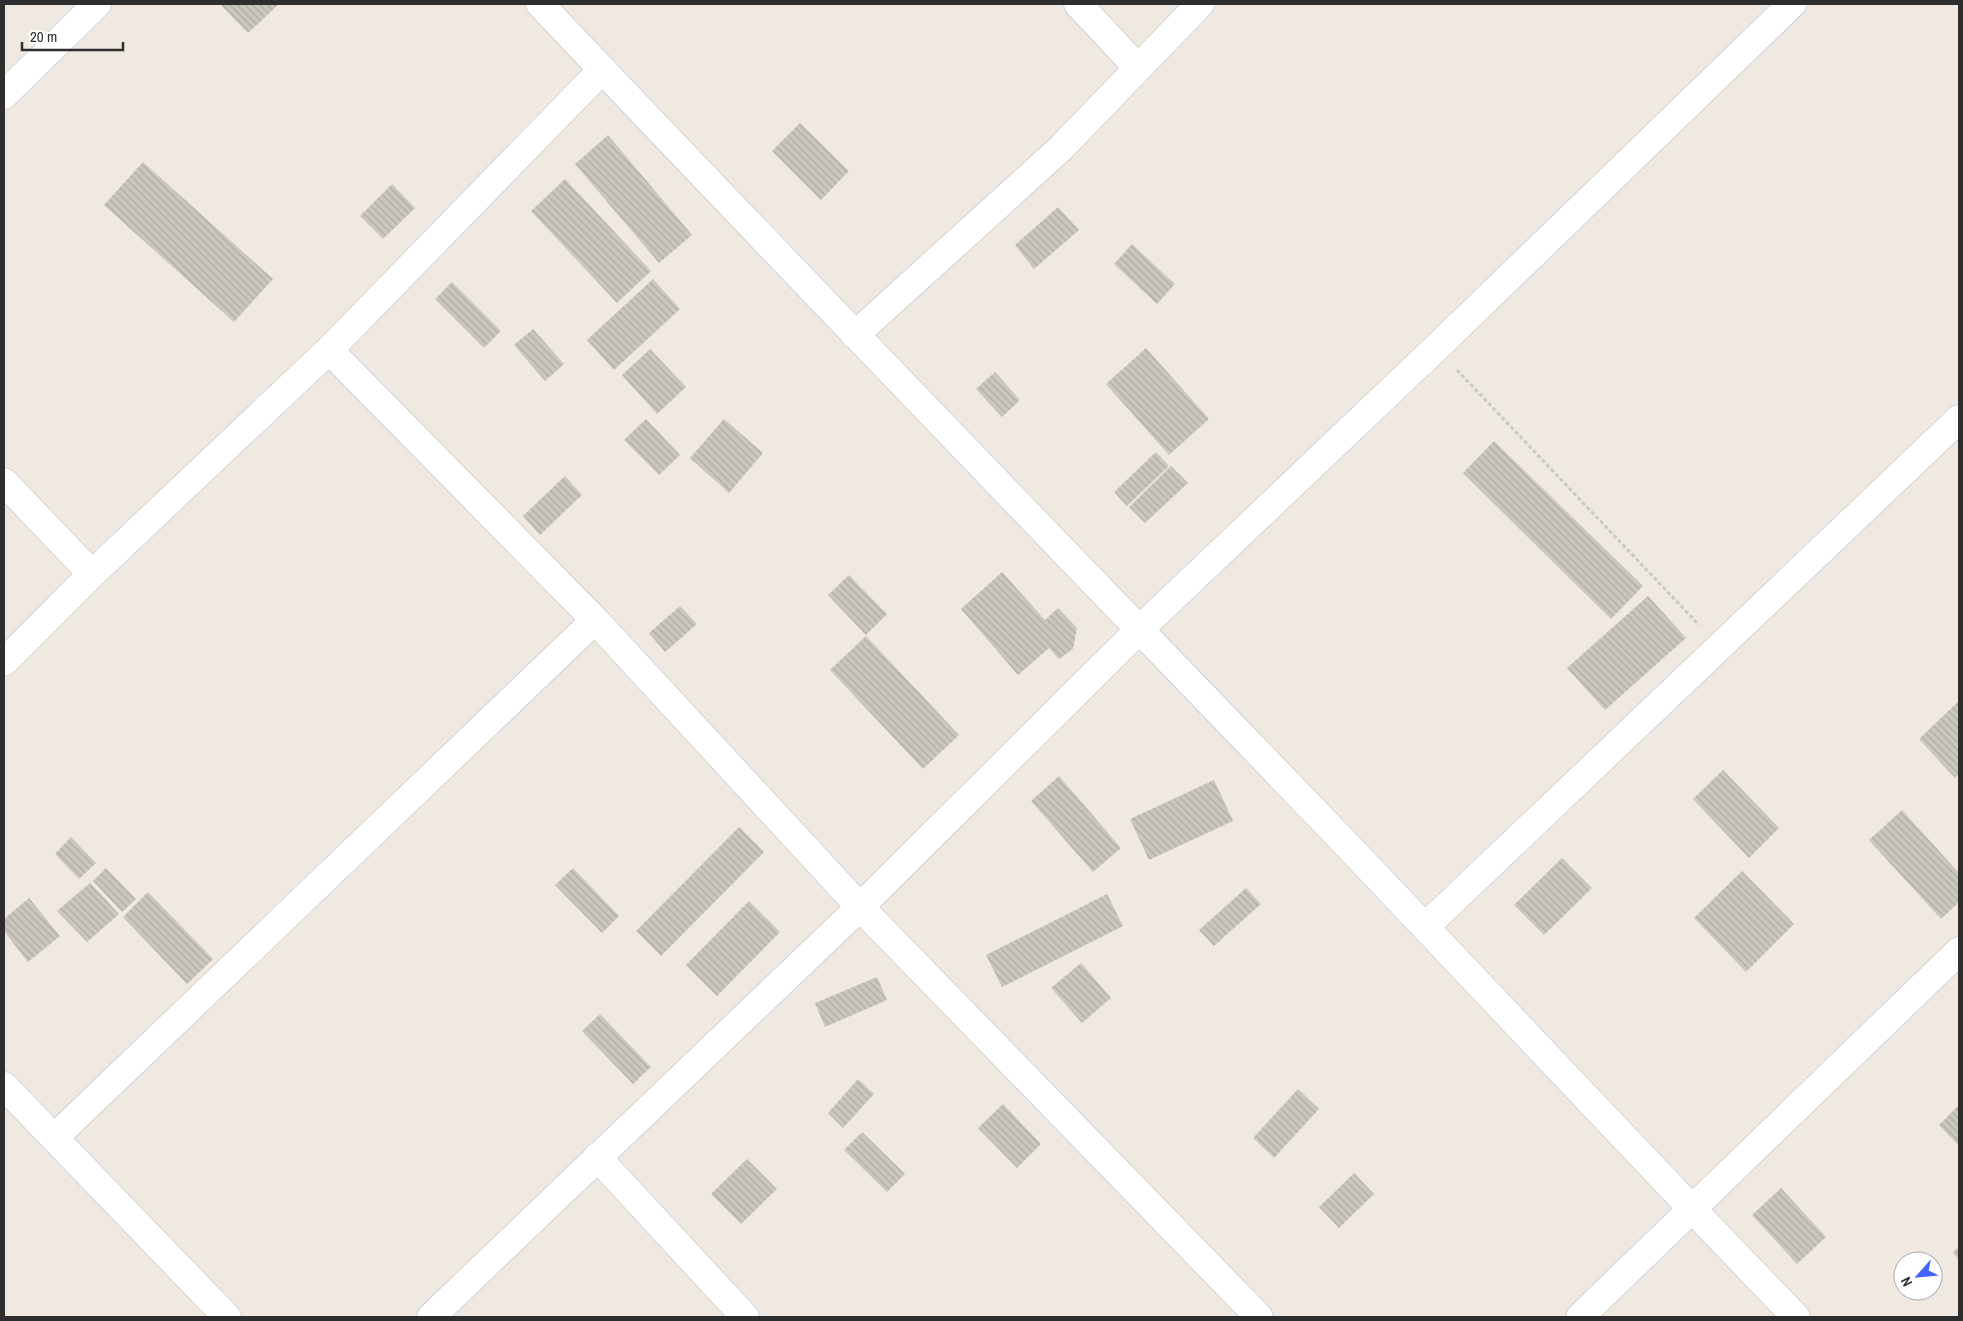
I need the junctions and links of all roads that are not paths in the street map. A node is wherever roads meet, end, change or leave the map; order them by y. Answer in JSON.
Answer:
{"nodes":[{"id":1,"x":97,"y":4,"type":"edge"},
{"id":2,"x":540,"y":4,"type":"edge"},
{"id":3,"x":1078,"y":4,"type":"edge"},
{"id":4,"x":1200,"y":4,"type":"edge"},
{"id":5,"x":1792,"y":4,"type":"edge"},
{"id":6,"x":1137,"y":67,"type":"junction"},
{"id":7,"x":602,"y":70,"type":"junction"},
{"id":8,"x":4,"y":95,"type":"edge"},
{"id":9,"x":855,"y":335,"type":"junction"},
{"id":10,"x":329,"y":350,"type":"junction"},
{"id":11,"x":1959,"y":419,"type":"edge"},
{"id":12,"x":4,"y":482,"type":"edge"},
{"id":13,"x":92,"y":574,"type":"junction"},
{"id":14,"x":595,"y":620,"type":"junction"},
{"id":15,"x":1140,"y":629,"type":"junction"},
{"id":16,"x":4,"y":662,"type":"edge"},
{"id":17,"x":860,"y":906,"type":"junction"},
{"id":18,"x":1425,"y":927,"type":"junction"},
{"id":19,"x":1959,"y":952,"type":"edge"},
{"id":20,"x":4,"y":1086,"type":"edge"},
{"id":21,"x":54,"y":1138,"type":"junction"},
{"id":22,"x":597,"y":1157,"type":"junction"},
{"id":23,"x":1691,"y":1209,"type":"junction"},
{"id":24,"x":227,"y":1317,"type":"edge"},
{"id":25,"x":431,"y":1317,"type":"edge"},
{"id":26,"x":746,"y":1317,"type":"edge"},
{"id":27,"x":1259,"y":1317,"type":"edge"},
{"id":28,"x":1580,"y":1317,"type":"edge"},
{"id":29,"x":1796,"y":1317,"type":"edge"}],
"edges":[{"from":1,"to":8,"type":"street"},
{"from":2,"to":7,"type":"street"},
{"from":3,"to":6,"type":"street"},
{"from":4,"to":6,"type":"street"},
{"from":5,"to":15,"type":"street"},
{"from":6,"to":9,"type":"street"},
{"from":7,"to":9,"type":"street"},
{"from":7,"to":10,"type":"street"},
{"from":9,"to":15,"type":"street"},
{"from":10,"to":13,"type":"street"},
{"from":10,"to":14,"type":"street"},
{"from":11,"to":18,"type":"street"},
{"from":12,"to":13,"type":"street"},
{"from":13,"to":16,"type":"street"},
{"from":14,"to":17,"type":"street"},
{"from":14,"to":21,"type":"street"},
{"from":15,"to":17,"type":"street"},
{"from":15,"to":18,"type":"street"},
{"from":17,"to":22,"type":"street"},
{"from":17,"to":27,"type":"street"},
{"from":18,"to":23,"type":"street"},
{"from":19,"to":23,"type":"street"},
{"from":20,"to":21,"type":"street"},
{"from":21,"to":24,"type":"street"},
{"from":22,"to":25,"type":"street"},
{"from":22,"to":26,"type":"street"},
{"from":23,"to":28,"type":"street"},
{"from":23,"to":29,"type":"street"}]}
